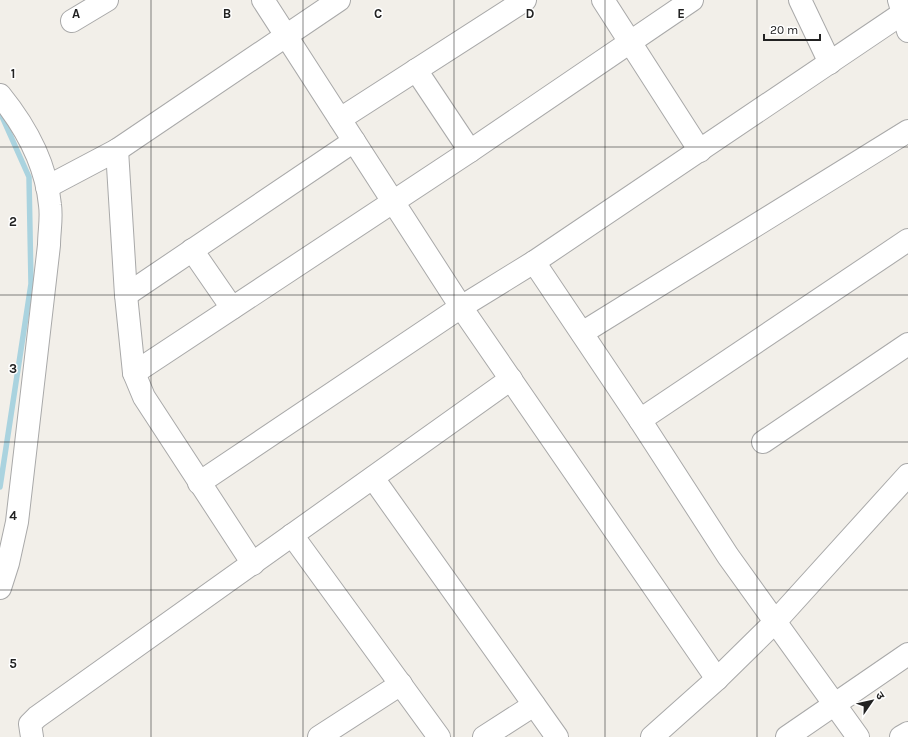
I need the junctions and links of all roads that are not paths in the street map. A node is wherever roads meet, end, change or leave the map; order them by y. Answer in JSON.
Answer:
{"nodes":[{"id":1,"x":263,"y":0,"type":"edge"},
{"id":2,"x":339,"y":0,"type":"edge"},
{"id":3,"x":525,"y":0,"type":"edge"},
{"id":4,"x":603,"y":0,"type":"edge"},
{"id":5,"x":692,"y":0,"type":"edge"},
{"id":6,"x":800,"y":0,"type":"edge"},
{"id":7,"x":98,"y":2,"type":"edge"},
{"id":8,"x":903,"y":15,"type":"edge"},
{"id":9,"x":72,"y":21,"type":"dead end"},
{"id":10,"x":286,"y":35,"type":"junction"},
{"id":11,"x":631,"y":43,"type":"junction"},
{"id":12,"x":830,"y":63,"type":"junction"},
{"id":13,"x":416,"y":70,"type":"junction"},
{"id":14,"x":0,"y":95,"type":"edge"},
{"id":15,"x":340,"y":119,"type":"junction"},
{"id":16,"x":908,"y":131,"type":"edge"},
{"id":17,"x":354,"y":141,"type":"junction"},
{"id":18,"x":117,"y":150,"type":"junction"},
{"id":19,"x":700,"y":150,"type":"junction"},
{"id":20,"x":470,"y":151,"type":"junction"},
{"id":21,"x":48,"y":187,"type":"junction"},
{"id":22,"x":393,"y":201,"type":"junction"},
{"id":23,"x":908,"y":240,"type":"edge"},
{"id":24,"x":192,"y":250,"type":"junction"},
{"id":25,"x":534,"y":262,"type":"junction"},
{"id":26,"x":126,"y":295,"type":"junction"},
{"id":27,"x":461,"y":307,"type":"junction"},
{"id":28,"x":232,"y":308,"type":"junction"},
{"id":29,"x":582,"y":333,"type":"junction"},
{"id":30,"x":908,"y":344,"type":"edge"},
{"id":31,"x":134,"y":373,"type":"junction"},
{"id":32,"x":510,"y":380,"type":"junction"},
{"id":33,"x":640,"y":420,"type":"junction"},
{"id":34,"x":764,"y":442,"type":"dead end"},
{"id":35,"x":908,"y":475,"type":"edge"},
{"id":36,"x":373,"y":478,"type":"junction"},
{"id":37,"x":199,"y":483,"type":"junction"},
{"id":38,"x":292,"y":535,"type":"junction"},
{"id":39,"x":253,"y":564,"type":"junction"},
{"id":40,"x":0,"y":588,"type":"edge"},
{"id":41,"x":774,"y":622,"type":"junction"},
{"id":42,"x":908,"y":654,"type":"edge"},
{"id":43,"x":717,"y":679,"type":"junction"},
{"id":44,"x":401,"y":684,"type":"junction"},
{"id":45,"x":834,"y":704,"type":"junction"},
{"id":46,"x":534,"y":705,"type":"junction"},
{"id":47,"x":908,"y":733,"type":"edge"},
{"id":48,"x":32,"y":737,"type":"edge"},
{"id":49,"x":319,"y":737,"type":"edge"},
{"id":50,"x":439,"y":737,"type":"edge"},
{"id":51,"x":484,"y":737,"type":"edge"},
{"id":52,"x":557,"y":737,"type":"edge"},
{"id":53,"x":652,"y":737,"type":"edge"},
{"id":54,"x":787,"y":737,"type":"edge"},
{"id":55,"x":858,"y":737,"type":"edge"},
{"id":56,"x":901,"y":737,"type":"edge"}],
"edges":[{"from":1,"to":10,"type":"street"},
{"from":2,"to":10,"type":"street"},
{"from":3,"to":13,"type":"street"},
{"from":4,"to":11,"type":"street"},
{"from":5,"to":11,"type":"street"},
{"from":6,"to":12,"type":"street"},
{"from":7,"to":9,"type":"street"},
{"from":8,"to":12,"type":"street"},
{"from":10,"to":15,"type":"street"},
{"from":10,"to":18,"type":"street"},
{"from":11,"to":19,"type":"street"},
{"from":11,"to":20,"type":"street"},
{"from":12,"to":19,"type":"street"},
{"from":13,"to":15,"type":"street"},
{"from":13,"to":20,"type":"street"},
{"from":14,"to":21,"type":"street"},
{"from":15,"to":17,"type":"street"},
{"from":16,"to":29,"type":"street"},
{"from":17,"to":22,"type":"street"},
{"from":17,"to":24,"type":"street"},
{"from":18,"to":21,"type":"street"},
{"from":18,"to":26,"type":"street"},
{"from":19,"to":25,"type":"street"},
{"from":20,"to":22,"type":"street"},
{"from":21,"to":40,"type":"street"},
{"from":22,"to":27,"type":"street"},
{"from":22,"to":28,"type":"street"},
{"from":23,"to":33,"type":"street"},
{"from":24,"to":26,"type":"street"},
{"from":24,"to":28,"type":"street"},
{"from":25,"to":27,"type":"street"},
{"from":25,"to":29,"type":"street"},
{"from":26,"to":31,"type":"street"},
{"from":27,"to":32,"type":"street"},
{"from":27,"to":37,"type":"street"},
{"from":28,"to":31,"type":"street"},
{"from":29,"to":33,"type":"street"},
{"from":30,"to":34,"type":"street"},
{"from":31,"to":37,"type":"street"},
{"from":32,"to":36,"type":"street"},
{"from":32,"to":43,"type":"street"},
{"from":33,"to":41,"type":"street"},
{"from":35,"to":41,"type":"street"},
{"from":36,"to":38,"type":"street"},
{"from":36,"to":46,"type":"street"},
{"from":37,"to":39,"type":"street"},
{"from":38,"to":39,"type":"street"},
{"from":38,"to":44,"type":"street"},
{"from":39,"to":48,"type":"street"},
{"from":41,"to":43,"type":"street"},
{"from":41,"to":45,"type":"street"},
{"from":42,"to":45,"type":"street"},
{"from":43,"to":53,"type":"street"},
{"from":44,"to":49,"type":"street"},
{"from":44,"to":50,"type":"street"},
{"from":45,"to":54,"type":"street"},
{"from":45,"to":55,"type":"street"},
{"from":46,"to":51,"type":"street"},
{"from":46,"to":52,"type":"street"},
{"from":47,"to":56,"type":"street"}]}
